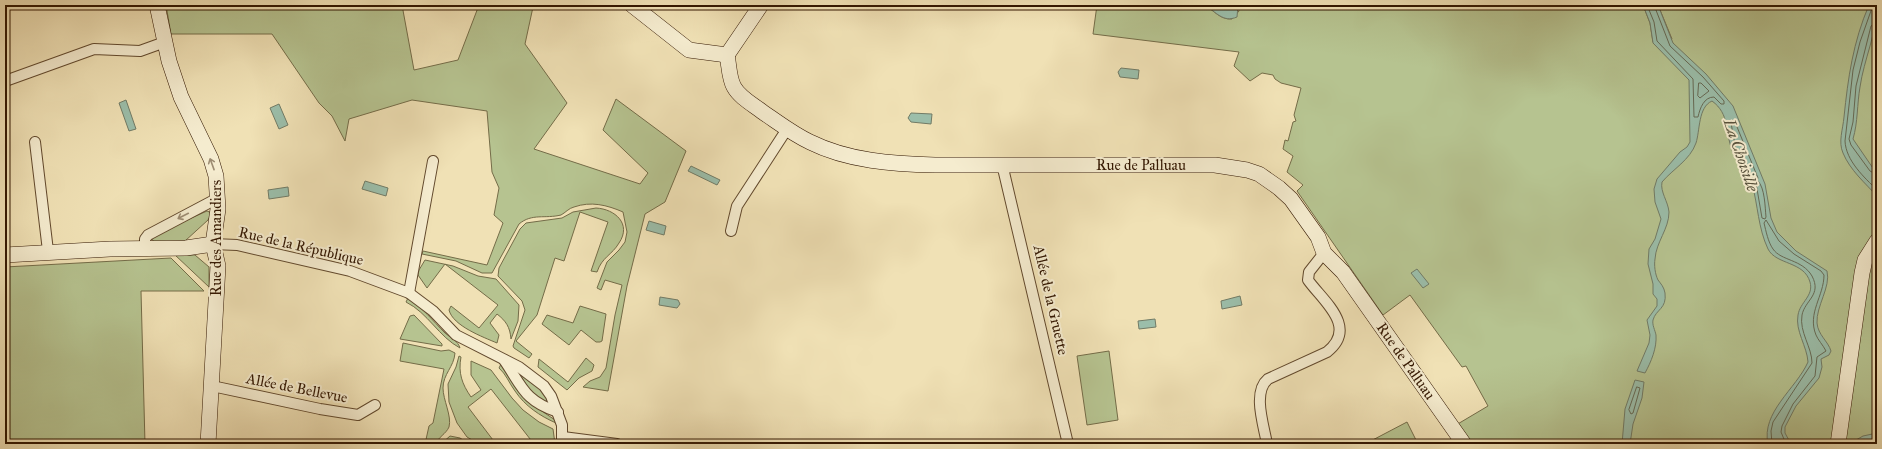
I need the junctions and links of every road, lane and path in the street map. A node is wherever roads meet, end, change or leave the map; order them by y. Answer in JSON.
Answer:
{"nodes":[{"id":1,"x":157,"y":5,"type":"edge"},
{"id":2,"x":632,"y":5,"type":"edge"},
{"id":3,"x":761,"y":5,"type":"edge"},
{"id":4,"x":165,"y":42,"type":"junction"},
{"id":5,"x":727,"y":55,"type":"junction"},
{"id":6,"x":8,"y":80,"type":"dead end"},
{"id":7,"x":787,"y":129,"type":"junction"},
{"id":8,"x":35,"y":142,"type":"dead end"},
{"id":9,"x":433,"y":161,"type":"dead end"},
{"id":10,"x":1002,"y":164,"type":"junction"},
{"id":11,"x":218,"y":198,"type":"junction"},
{"id":12,"x":731,"y":231,"type":"dead end"},
{"id":13,"x":1877,"y":240,"type":"edge"},
{"id":14,"x":213,"y":244,"type":"junction"},
{"id":15,"x":145,"y":247,"type":"junction"},
{"id":16,"x":48,"y":251,"type":"junction"},
{"id":17,"x":1324,"y":253,"type":"junction"},
{"id":18,"x":5,"y":255,"type":"edge"},
{"id":19,"x":409,"y":293,"type":"junction"},
{"id":20,"x":503,"y":358,"type":"junction"},
{"id":21,"x":212,"y":386,"type":"junction"},
{"id":22,"x":375,"y":405,"type":"dead end"},
{"id":23,"x":556,"y":408,"type":"junction"},
{"id":24,"x":562,"y":440,"type":"edge"},
{"id":25,"x":208,"y":444,"type":"edge"},
{"id":26,"x":617,"y":444,"type":"edge"},
{"id":27,"x":1068,"y":444,"type":"edge"},
{"id":28,"x":1267,"y":444,"type":"edge"},
{"id":29,"x":1464,"y":444,"type":"edge"},
{"id":30,"x":1838,"y":444,"type":"edge"}],
"edges":[{"from":1,"to":4,"type":"street","name":"Rue des Amandiers"},
{"from":2,"to":5,"type":"street"},
{"from":3,"to":5,"type":"street"},
{"from":4,"to":6,"type":"street"},
{"from":11,"to":4,"type":"street","name":"Rue des Amandiers","one_way":true},
{"from":5,"to":7,"type":"street","name":"Rue de Palluau"},
{"from":7,"to":10,"type":"street","name":"Rue de Palluau"},
{"from":7,"to":12,"type":"street"},
{"from":8,"to":16,"type":"street"},
{"from":9,"to":19,"type":"street"},
{"from":10,"to":17,"type":"street","name":"Rue de Palluau"},
{"from":10,"to":27,"type":"street","name":"Allée de la Gruette"},
{"from":11,"to":14,"type":"street","name":"Rue des Amandiers"},
{"from":11,"to":15,"type":"street","one_way":true},
{"from":13,"to":30,"type":"street"},
{"from":14,"to":15,"type":"street"},
{"from":14,"to":19,"type":"street","name":"Rue de la République"},
{"from":14,"to":21,"type":"street","name":"Rue des Amandiers"},
{"from":15,"to":16,"type":"street"},
{"from":16,"to":18,"type":"street"},
{"from":17,"to":28,"type":"street"},
{"from":17,"to":29,"type":"street","name":"Rue de Palluau"},
{"from":19,"to":20,"type":"street","name":"Rue de la République"},
{"from":20,"to":23,"type":"street","name":"Rue de la République"},
{"from":20,"to":23,"type":"street"},
{"from":21,"to":22,"type":"street","name":"Allée de Bellevue"},
{"from":21,"to":25,"type":"street","name":"Rue des Amandiers"},
{"from":23,"to":24,"type":"street","name":"Rue de la République"},
{"from":24,"to":26,"type":"street"}]}
